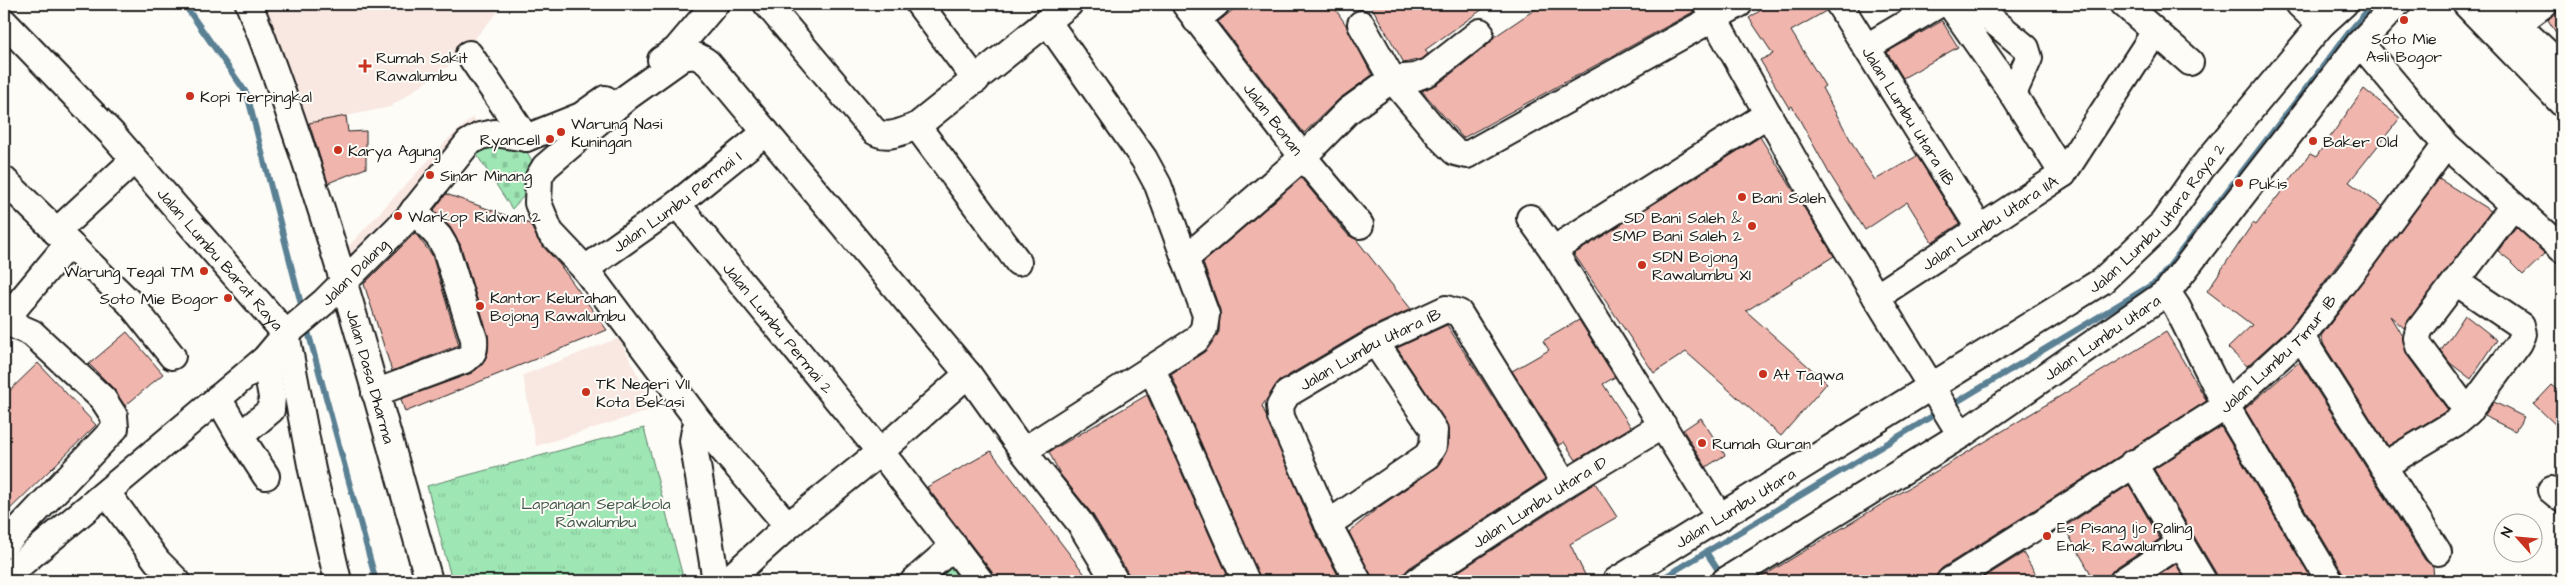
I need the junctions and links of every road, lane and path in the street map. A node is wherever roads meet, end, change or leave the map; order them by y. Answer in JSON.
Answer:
{"nodes":[{"id":1,"x":249,"y":4,"type":"edge"},
{"id":2,"x":715,"y":4,"type":"edge"},
{"id":3,"x":767,"y":4,"type":"edge"},
{"id":4,"x":919,"y":4,"type":"edge"},
{"id":5,"x":1069,"y":4,"type":"edge"},
{"id":6,"x":1739,"y":4,"type":"edge"},
{"id":7,"x":1839,"y":4,"type":"edge"},
{"id":8,"x":1939,"y":4,"type":"edge"},
{"id":9,"x":1968,"y":4,"type":"edge"},
{"id":10,"x":2124,"y":4,"type":"edge"},
{"id":11,"x":2298,"y":4,"type":"edge"},
{"id":12,"x":2344,"y":4,"type":"edge"},
{"id":13,"x":2397,"y":4,"type":"edge"},
{"id":14,"x":2466,"y":4,"type":"edge"},
{"id":15,"x":2495,"y":4,"type":"edge"},
{"id":16,"x":1199,"y":9,"type":"edge"},
{"id":17,"x":1711,"y":11,"type":"edge"},
{"id":18,"x":2532,"y":12,"type":"edge"},
{"id":19,"x":4,"y":22,"type":"edge"},
{"id":20,"x":1047,"y":22,"type":"junction"},
{"id":21,"x":1361,"y":24,"type":"dead end"},
{"id":22,"x":2321,"y":25,"type":"junction"},
{"id":23,"x":1480,"y":32,"type":"dead end"},
{"id":24,"x":2155,"y":32,"type":"junction"},
{"id":25,"x":2360,"y":43,"type":"junction"},
{"id":26,"x":1867,"y":47,"type":"junction"},
{"id":27,"x":469,"y":54,"type":"dead end"},
{"id":28,"x":2190,"y":62,"type":"dead end"},
{"id":29,"x":2562,"y":67,"type":"edge"},
{"id":30,"x":1392,"y":79,"type":"junction"},
{"id":31,"x":976,"y":80,"type":"junction"},
{"id":32,"x":2014,"y":94,"type":"junction"},
{"id":33,"x":2562,"y":103,"type":"edge"},
{"id":34,"x":1768,"y":114,"type":"junction"},
{"id":35,"x":917,"y":126,"type":"junction"},
{"id":36,"x":766,"y":132,"type":"junction"},
{"id":37,"x":526,"y":138,"type":"junction"},
{"id":38,"x":2446,"y":145,"type":"junction"},
{"id":39,"x":1303,"y":156,"type":"junction"},
{"id":40,"x":134,"y":160,"type":"junction"},
{"id":41,"x":2063,"y":174,"type":"junction"},
{"id":42,"x":4,"y":180,"type":"edge"},
{"id":43,"x":676,"y":204,"type":"junction"},
{"id":44,"x":2513,"y":206,"type":"junction"},
{"id":45,"x":414,"y":210,"type":"junction"},
{"id":46,"x":1530,"y":218,"type":"dead end"},
{"id":47,"x":1360,"y":225,"type":"dead end"},
{"id":48,"x":1980,"y":229,"type":"junction"},
{"id":49,"x":62,"y":238,"type":"junction"},
{"id":50,"x":2562,"y":249,"type":"edge"},
{"id":51,"x":1553,"y":250,"type":"junction"},
{"id":52,"x":1186,"y":259,"type":"junction"},
{"id":53,"x":1018,"y":262,"type":"dead end"},
{"id":54,"x":585,"y":269,"type":"junction"},
{"id":55,"x":343,"y":281,"type":"junction"},
{"id":56,"x":2456,"y":282,"type":"junction"},
{"id":57,"x":2167,"y":292,"type":"junction"},
{"id":58,"x":1876,"y":297,"type":"junction"},
{"id":59,"x":4,"y":321,"type":"edge"},
{"id":60,"x":293,"y":329,"type":"junction"},
{"id":61,"x":2301,"y":337,"type":"junction"},
{"id":62,"x":1375,"y":342,"type":"junction"},
{"id":63,"x":172,"y":356,"type":"dead end"},
{"id":64,"x":265,"y":359,"type":"junction"},
{"id":65,"x":1152,"y":369,"type":"junction"},
{"id":66,"x":968,"y":374,"type":"junction"},
{"id":67,"x":375,"y":393,"type":"junction"},
{"id":68,"x":218,"y":398,"type":"junction"},
{"id":69,"x":2226,"y":406,"type":"junction"},
{"id":70,"x":1948,"y":412,"type":"junction"},
{"id":71,"x":2468,"y":412,"type":"junction"},
{"id":72,"x":701,"y":424,"type":"junction"},
{"id":73,"x":1663,"y":425,"type":"junction"},
{"id":74,"x":240,"y":436,"type":"junction"},
{"id":75,"x":1023,"y":451,"type":"junction"},
{"id":76,"x":880,"y":452,"type":"junction"},
{"id":77,"x":2133,"y":463,"type":"junction"},
{"id":78,"x":2383,"y":466,"type":"junction"},
{"id":79,"x":266,"y":476,"type":"dead end"},
{"id":80,"x":1565,"y":484,"type":"junction"},
{"id":81,"x":107,"y":492,"type":"junction"},
{"id":82,"x":1720,"y":518,"type":"junction"},
{"id":83,"x":1328,"y":524,"type":"junction"},
{"id":84,"x":788,"y":526,"type":"junction"},
{"id":85,"x":2181,"y":543,"type":"junction"},
{"id":86,"x":4,"y":545,"type":"edge"},
{"id":87,"x":954,"y":546,"type":"junction"},
{"id":88,"x":2438,"y":552,"type":"dead end"},
{"id":89,"x":1739,"y":577,"type":"edge"},
{"id":90,"x":4,"y":578,"type":"edge"},
{"id":91,"x":177,"y":581,"type":"edge"},
{"id":92,"x":338,"y":581,"type":"edge"},
{"id":93,"x":429,"y":581,"type":"edge"},
{"id":94,"x":716,"y":581,"type":"edge"},
{"id":95,"x":727,"y":581,"type":"edge"},
{"id":96,"x":914,"y":581,"type":"edge"},
{"id":97,"x":980,"y":581,"type":"edge"},
{"id":98,"x":1115,"y":581,"type":"edge"},
{"id":99,"x":1246,"y":581,"type":"edge"},
{"id":100,"x":1358,"y":581,"type":"edge"},
{"id":101,"x":1417,"y":581,"type":"edge"},
{"id":102,"x":1616,"y":581,"type":"edge"},
{"id":103,"x":1950,"y":581,"type":"edge"},
{"id":104,"x":2123,"y":581,"type":"edge"},
{"id":105,"x":2204,"y":581,"type":"edge"},
{"id":106,"x":2330,"y":581,"type":"edge"}],
"edges":[{"from":1,"to":55,"type":"street","name":"Jalan Dasa Dharma"},
{"from":2,"to":37,"type":"street"},
{"from":3,"to":35,"type":"street"},
{"from":4,"to":31,"type":"street"},
{"from":5,"to":20,"type":"street"},
{"from":6,"to":17,"type":"street"},
{"from":7,"to":26,"type":"street","name":"Jalan Lumbu Utara IIB"},
{"from":8,"to":26,"type":"street"},
{"from":9,"to":32,"type":"street"},
{"from":9,"to":32,"type":"street"},
{"from":10,"to":24,"type":"street"},
{"from":11,"to":22,"type":"street"},
{"from":12,"to":22,"type":"street","name":"Jalan Lumbu Utara Raya 2"},
{"from":13,"to":25,"type":"street","name":"Jalan Lumbu Utara"},
{"from":14,"to":33,"type":"street"},
{"from":15,"to":18,"type":"street"},
{"from":16,"to":39,"type":"street","name":"Jalan Bonan"},
{"from":17,"to":30,"type":"street"},
{"from":17,"to":34,"type":"street"},
{"from":18,"to":29,"type":"street"},
{"from":19,"to":40,"type":"street","name":"Jalan Lumbu Barat Raya"},
{"from":20,"to":31,"type":"street"},
{"from":20,"to":52,"type":"street"},
{"from":21,"to":30,"type":"street"},
{"from":22,"to":70,"type":"street","name":"Jalan Lumbu Utara Raya 2"},
{"from":23,"to":30,"type":"street"},
{"from":24,"to":28,"type":"street"},
{"from":24,"to":41,"type":"street","name":"Jalan Lumbu Utara IIA"},
{"from":25,"to":38,"type":"street"},
{"from":25,"to":57,"type":"street","name":"Jalan Lumbu Utara"},
{"from":26,"to":48,"type":"street","name":"Jalan Lumbu Utara IIB"},
{"from":27,"to":37,"type":"street"},
{"from":30,"to":39,"type":"street"},
{"from":31,"to":35,"type":"street"},
{"from":32,"to":41,"type":"street"},
{"from":34,"to":51,"type":"street"},
{"from":34,"to":58,"type":"street"},
{"from":35,"to":53,"type":"street"},
{"from":36,"to":43,"type":"street","name":"Jalan Lumbu Permai I"},
{"from":36,"to":54,"type":"street"},
{"from":36,"to":66,"type":"street"},
{"from":37,"to":45,"type":"street","name":"Jalan Dalang"},
{"from":38,"to":44,"type":"street"},
{"from":38,"to":61,"type":"street","name":"Jalan Lumbu Timur 1B"},
{"from":39,"to":47,"type":"street"},
{"from":39,"to":52,"type":"street","name":"Jalan Bonan"},
{"from":40,"to":49,"type":"street"},
{"from":40,"to":60,"type":"street","name":"Jalan Lumbu Barat Raya"},
{"from":41,"to":48,"type":"street","name":"Jalan Lumbu Utara IIA"},
{"from":42,"to":49,"type":"street"},
{"from":43,"to":54,"type":"street","name":"Jalan Lumbu Permai I"},
{"from":43,"to":76,"type":"street","name":"Jalan Lumbu Permai 2"},
{"from":44,"to":50,"type":"street"},
{"from":44,"to":56,"type":"street"},
{"from":45,"to":55,"type":"street","name":"Jalan Dalang"},
{"from":45,"to":67,"type":"street"},
{"from":46,"to":51,"type":"street"},
{"from":48,"to":58,"type":"street","name":"Jalan Lumbu Utara IIA"},
{"from":49,"to":59,"type":"street"},
{"from":49,"to":63,"type":"street"},
{"from":51,"to":73,"type":"street"},
{"from":52,"to":65,"type":"street"},
{"from":54,"to":72,"type":"street"},
{"from":55,"to":60,"type":"street","name":"Jalan Dalang"},
{"from":55,"to":67,"type":"street","name":"Jalan Dasa Dharma"},
{"from":56,"to":71,"type":"street"},
{"from":56,"to":71,"type":"street"},
{"from":57,"to":69,"type":"street"},
{"from":57,"to":70,"type":"street","name":"Jalan Lumbu Utara"},
{"from":58,"to":70,"type":"street"},
{"from":59,"to":86,"type":"street"},
{"from":60,"to":64,"type":"street","name":"Jalan Dalang"},
{"from":60,"to":92,"type":"street","name":"Jalan Lumbu Barat Raya"},
{"from":61,"to":69,"type":"street","name":"Jalan Lumbu Timur 1B"},
{"from":61,"to":78,"type":"street"},
{"from":62,"to":80,"type":"street","name":"Jalan Lumbu Utara IB"},
{"from":62,"to":83,"type":"street","name":"Jalan Lumbu Utara IB"},
{"from":62,"to":83,"type":"street"},
{"from":64,"to":68,"type":"street","name":"Jalan Dalang"},
{"from":64,"to":74,"type":"street"},
{"from":65,"to":75,"type":"street"},
{"from":65,"to":99,"type":"street"},
{"from":66,"to":75,"type":"street"},
{"from":66,"to":76,"type":"street"},
{"from":67,"to":93,"type":"street","name":"Jalan Dasa Dharma"},
{"from":68,"to":74,"type":"street"},
{"from":68,"to":81,"type":"street","name":"Jalan Dalang"},
{"from":69,"to":77,"type":"street","name":"Jalan Lumbu Timur 1B"},
{"from":69,"to":106,"type":"street"},
{"from":70,"to":82,"type":"street","name":"Jalan Lumbu Utara"},
{"from":70,"to":89,"type":"street","name":"Jalan Lumbu Utara"},
{"from":71,"to":78,"type":"street"},
{"from":72,"to":84,"type":"street"},
{"from":72,"to":94,"type":"street"},
{"from":73,"to":80,"type":"street","name":"Jalan Lumbu Utara 1D"},
{"from":73,"to":82,"type":"street"},
{"from":74,"to":79,"type":"street"},
{"from":75,"to":98,"type":"street"},
{"from":76,"to":84,"type":"street"},
{"from":76,"to":87,"type":"street","name":"Jalan Lumbu Permai 2"},
{"from":77,"to":85,"type":"street"},
{"from":77,"to":103,"type":"street","name":"Jalan Lumbu Timur 1B"},
{"from":78,"to":88,"type":"street"},
{"from":80,"to":101,"type":"street","name":"Jalan Lumbu Utara 1D"},
{"from":81,"to":90,"type":"street","name":"Jalan Dalang"},
{"from":81,"to":91,"type":"street"},
{"from":82,"to":102,"type":"street","name":"Jalan Lumbu Utara"},
{"from":83,"to":100,"type":"street","name":"Jalan Lumbu Utara IB"},
{"from":84,"to":95,"type":"street"},
{"from":85,"to":104,"type":"street"},
{"from":85,"to":105,"type":"street"},
{"from":87,"to":96,"type":"street"},
{"from":87,"to":97,"type":"street","name":"Jalan Lumbu Permai 2"}]}
